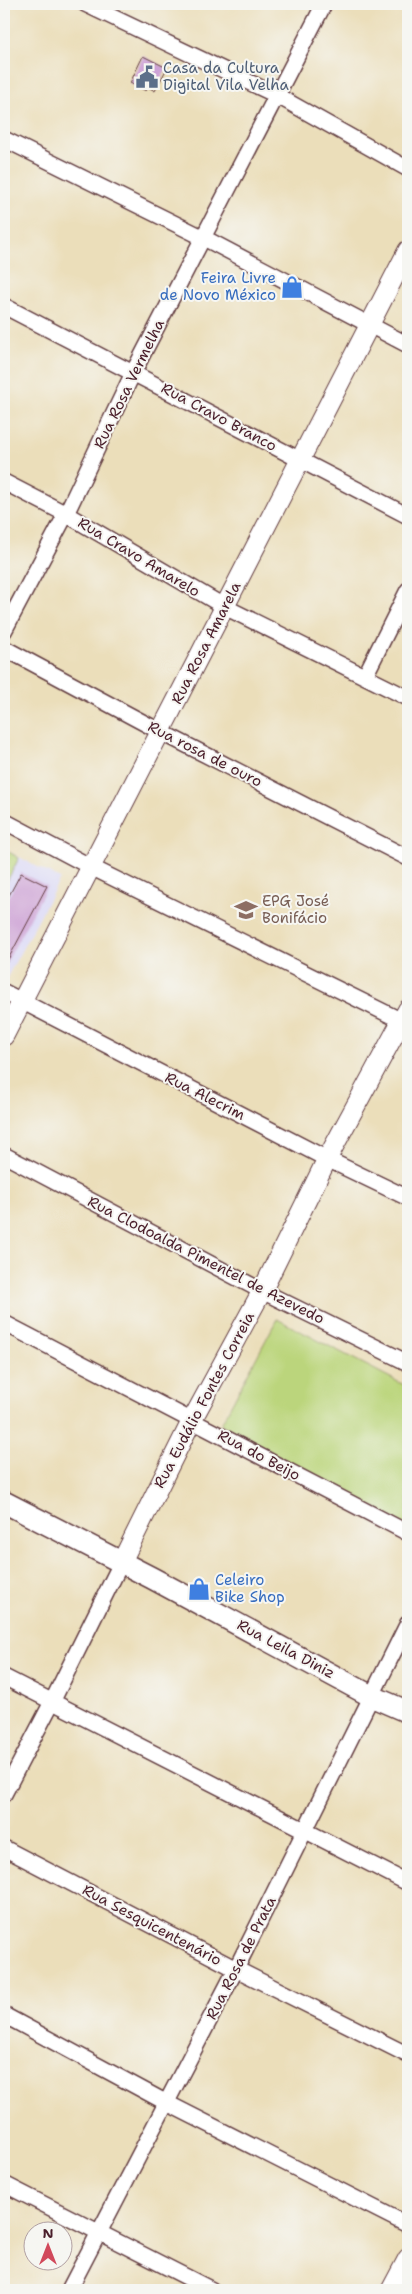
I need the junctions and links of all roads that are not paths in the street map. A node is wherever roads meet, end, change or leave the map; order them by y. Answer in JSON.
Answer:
{"nodes":[{"id":1,"x":85,"y":4,"type":"edge"},
{"id":2,"x":324,"y":4,"type":"edge"},
{"id":3,"x":276,"y":95,"type":"junction"},
{"id":4,"x":4,"y":139,"type":"edge"},
{"id":5,"x":408,"y":169,"type":"edge"},
{"id":6,"x":204,"y":238,"type":"junction"},
{"id":7,"x":408,"y":250,"type":"edge"},
{"id":8,"x":4,"y":306,"type":"edge"},
{"id":9,"x":370,"y":325,"type":"junction"},
{"id":10,"x":408,"y":345,"type":"edge"},
{"id":11,"x":134,"y":372,"type":"junction"},
{"id":12,"x":299,"y":460,"type":"junction"},
{"id":13,"x":4,"y":482,"type":"edge"},
{"id":14,"x":66,"y":514,"type":"junction"},
{"id":15,"x":408,"y":516,"type":"edge"},
{"id":16,"x":408,"y":590,"type":"edge"},
{"id":17,"x":225,"y":607,"type":"junction"},
{"id":18,"x":4,"y":631,"type":"edge"},
{"id":19,"x":4,"y":648,"type":"edge"},
{"id":20,"x":365,"y":676,"type":"junction"},
{"id":21,"x":408,"y":698,"type":"edge"},
{"id":22,"x":161,"y":732,"type":"junction"},
{"id":23,"x":4,"y":821,"type":"edge"},
{"id":24,"x":408,"y":858,"type":"edge"},
{"id":25,"x":91,"y":867,"type":"junction"},
{"id":26,"x":4,"y":992,"type":"edge"},
{"id":27,"x":22,"y":1002,"type":"junction"},
{"id":28,"x":406,"y":1018,"type":"edge"},
{"id":29,"x":4,"y":1036,"type":"edge"},
{"id":30,"x":4,"y":1155,"type":"edge"},
{"id":31,"x":327,"y":1159,"type":"junction"},
{"id":32,"x":408,"y":1198,"type":"edge"},
{"id":33,"x":262,"y":1291,"type":"junction"},
{"id":34,"x":4,"y":1323,"type":"edge"},
{"id":35,"x":408,"y":1363,"type":"edge"},
{"id":36,"x":192,"y":1420,"type":"junction"},
{"id":37,"x":4,"y":1502,"type":"edge"},
{"id":38,"x":408,"y":1533,"type":"edge"},
{"id":39,"x":121,"y":1562,"type":"junction"},
{"id":40,"x":408,"y":1622,"type":"edge"},
{"id":41,"x":4,"y":1677,"type":"edge"},
{"id":42,"x":371,"y":1696,"type":"junction"},
{"id":43,"x":52,"y":1702,"type":"junction"},
{"id":44,"x":408,"y":1712,"type":"edge"},
{"id":45,"x":4,"y":1794,"type":"edge"},
{"id":46,"x":306,"y":1831,"type":"junction"},
{"id":47,"x":4,"y":1848,"type":"edge"},
{"id":48,"x":408,"y":1883,"type":"edge"},
{"id":49,"x":236,"y":1969,"type":"junction"},
{"id":50,"x":4,"y":2015,"type":"edge"},
{"id":51,"x":408,"y":2055,"type":"edge"},
{"id":52,"x":167,"y":2103,"type":"junction"},
{"id":53,"x":4,"y":2184,"type":"edge"},
{"id":54,"x":408,"y":2225,"type":"edge"},
{"id":55,"x":99,"y":2234,"type":"junction"},
{"id":56,"x":408,"y":2258,"type":"edge"},
{"id":57,"x":69,"y":2290,"type":"edge"},
{"id":58,"x":212,"y":2290,"type":"edge"},
{"id":59,"x":391,"y":2290,"type":"edge"}],
"edges":[{"from":1,"to":3,"type":"street"},
{"from":2,"to":3,"type":"street","name":"Rua Rosa Vermelha"},
{"from":3,"to":5,"type":"street"},
{"from":3,"to":6,"type":"street","name":"Rua Rosa Vermelha"},
{"from":4,"to":6,"type":"street"},
{"from":6,"to":9,"type":"street"},
{"from":6,"to":11,"type":"street","name":"Rua Rosa Vermelha"},
{"from":7,"to":9,"type":"street","name":"Rua Rosa Amarela"},
{"from":8,"to":11,"type":"street","name":"Rua Cravo Branco"},
{"from":9,"to":10,"type":"street"},
{"from":9,"to":12,"type":"street","name":"Rua Rosa Amarela"},
{"from":11,"to":12,"type":"street","name":"Rua Cravo Branco"},
{"from":11,"to":14,"type":"street","name":"Rua Rosa Vermelha"},
{"from":12,"to":15,"type":"street","name":"Rua Cravo Branco"},
{"from":12,"to":17,"type":"street","name":"Rua Rosa Amarela"},
{"from":13,"to":14,"type":"street","name":"Rua Cravo Amarelo"},
{"from":14,"to":17,"type":"street","name":"Rua Cravo Amarelo"},
{"from":14,"to":18,"type":"street","name":"Rua Rosa Vermelha"},
{"from":16,"to":20,"type":"street"},
{"from":17,"to":20,"type":"street","name":"Rua Cravo Amarelo"},
{"from":17,"to":22,"type":"street","name":"Rua Rosa Amarela"},
{"from":19,"to":22,"type":"street","name":"Rua rosa de ouro"},
{"from":20,"to":21,"type":"street","name":"Rua Cravo Amarelo"},
{"from":22,"to":24,"type":"street","name":"Rua rosa de ouro"},
{"from":22,"to":25,"type":"street","name":"Rua Rosa Amarela"},
{"from":23,"to":25,"type":"street"},
{"from":25,"to":27,"type":"street","name":"Rua Rosa Amarela"},
{"from":25,"to":28,"type":"street"},
{"from":26,"to":27,"type":"street","name":"Rua Alecrim"},
{"from":27,"to":29,"type":"street","name":"Rua Rosa Amarela"},
{"from":27,"to":31,"type":"street","name":"Rua Alecrim"},
{"from":28,"to":31,"type":"street","name":"Rua Eudálio Fontes Correia"},
{"from":30,"to":33,"type":"street","name":"Rua Clodoalda Pimentel de Azevedo"},
{"from":31,"to":32,"type":"street","name":"Rua Alecrim"},
{"from":31,"to":33,"type":"street","name":"Rua Eudálio Fontes Correia"},
{"from":33,"to":35,"type":"street","name":"Rua Clodoalda Pimentel de Azevedo"},
{"from":33,"to":36,"type":"street","name":"Rua Eudálio Fontes Correia"},
{"from":34,"to":36,"type":"street","name":"Rua do Beijo"},
{"from":36,"to":38,"type":"street","name":"Rua do Beijo"},
{"from":36,"to":39,"type":"street","name":"Rua Eudálio Fontes Correia"},
{"from":37,"to":39,"type":"main road","name":"Rua Leila Diniz"},
{"from":39,"to":42,"type":"main road","name":"Rua Leila Diniz"},
{"from":39,"to":43,"type":"street","name":"Rua Eudálio Fontes Correia"},
{"from":40,"to":42,"type":"street","name":"Rua Rosa de Prata"},
{"from":41,"to":43,"type":"street"},
{"from":42,"to":44,"type":"main road","name":"Rua Leila Diniz"},
{"from":42,"to":46,"type":"street","name":"Rua Rosa de Prata"},
{"from":43,"to":45,"type":"street","name":"Rua Eudálio Fontes Correia"},
{"from":43,"to":46,"type":"street"},
{"from":46,"to":48,"type":"street"},
{"from":46,"to":49,"type":"street","name":"Rua Rosa de Prata"},
{"from":47,"to":49,"type":"street","name":"Rua Sesquicentenário"},
{"from":49,"to":51,"type":"street","name":"Rua Sesquicentenário"},
{"from":49,"to":52,"type":"street","name":"Rua Rosa de Prata"},
{"from":50,"to":52,"type":"street"},
{"from":52,"to":54,"type":"street"},
{"from":52,"to":55,"type":"street","name":"Rua Rosa de Prata"},
{"from":53,"to":55,"type":"street"},
{"from":55,"to":57,"type":"street","name":"Rua Rosa de Prata"},
{"from":55,"to":58,"type":"street"},
{"from":56,"to":59,"type":"street"}]}
